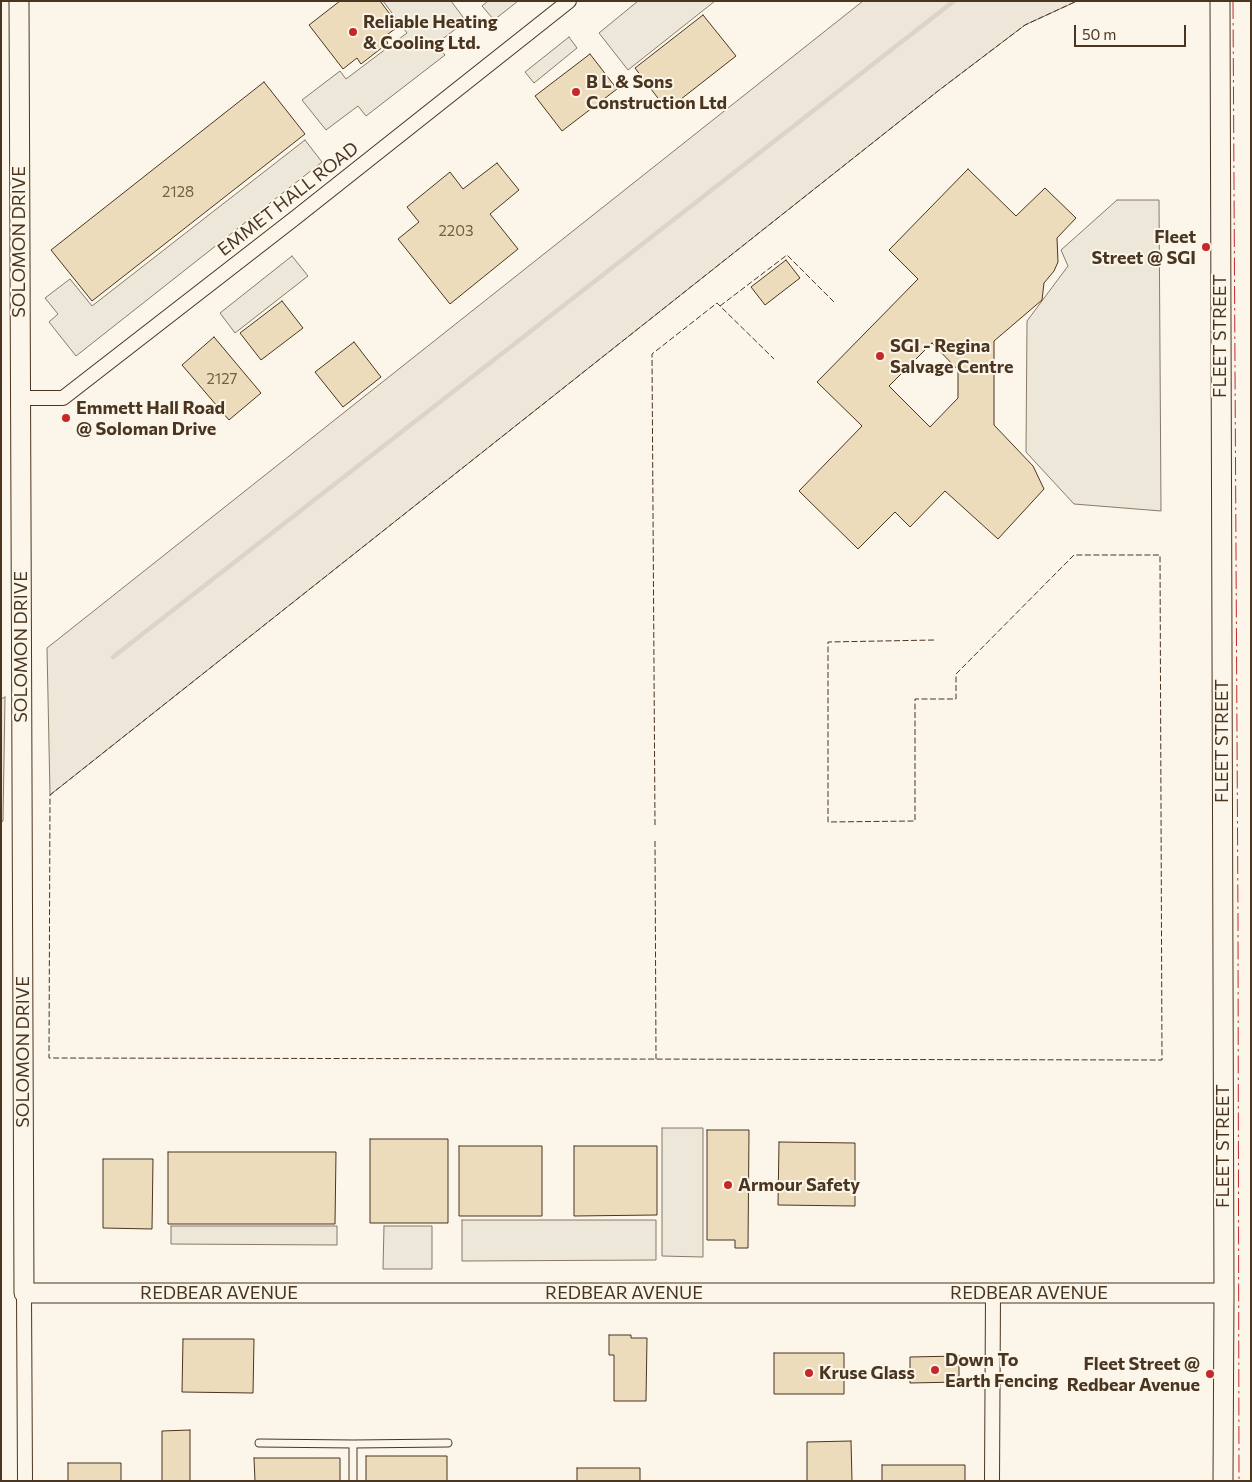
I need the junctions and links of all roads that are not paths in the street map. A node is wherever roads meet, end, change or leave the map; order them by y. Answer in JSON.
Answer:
{"nodes":[{"id":1,"x":19,"y":1,"type":"edge"},
{"id":2,"x":569,"y":1,"type":"edge"},
{"id":3,"x":1220,"y":1,"type":"edge"},
{"id":4,"x":19,"y":398,"type":"junction"},
{"id":5,"x":24,"y":1293,"type":"junction"},
{"id":6,"x":1224,"y":1293,"type":"junction"},
{"id":7,"x":994,"y":1294,"type":"junction"},
{"id":8,"x":259,"y":1443,"type":"dead end"},
{"id":9,"x":448,"y":1443,"type":"dead end"},
{"id":10,"x":353,"y":1444,"type":"junction"},
{"id":11,"x":25,"y":1481,"type":"edge"},
{"id":12,"x":353,"y":1481,"type":"edge"},
{"id":13,"x":992,"y":1481,"type":"edge"},
{"id":14,"x":1223,"y":1481,"type":"edge"}],
"edges":[{"from":1,"to":4,"type":"street","name":"SOLOMON DRIVE"},
{"from":2,"to":4,"type":"street","name":"EMMET HALL ROAD"},
{"from":3,"to":6,"type":"street","name":"FLEET STREET"},
{"from":4,"to":5,"type":"street","name":"SOLOMON DRIVE"},
{"from":5,"to":7,"type":"street","name":"REDBEAR AVENUE"},
{"from":5,"to":11,"type":"street"},
{"from":6,"to":7,"type":"street","name":"REDBEAR AVENUE"},
{"from":6,"to":14,"type":"street","name":"FLEET STREET"},
{"from":7,"to":13,"type":"street"},
{"from":8,"to":10,"type":"lane"},
{"from":9,"to":10,"type":"lane"},
{"from":10,"to":12,"type":"lane"}]}
